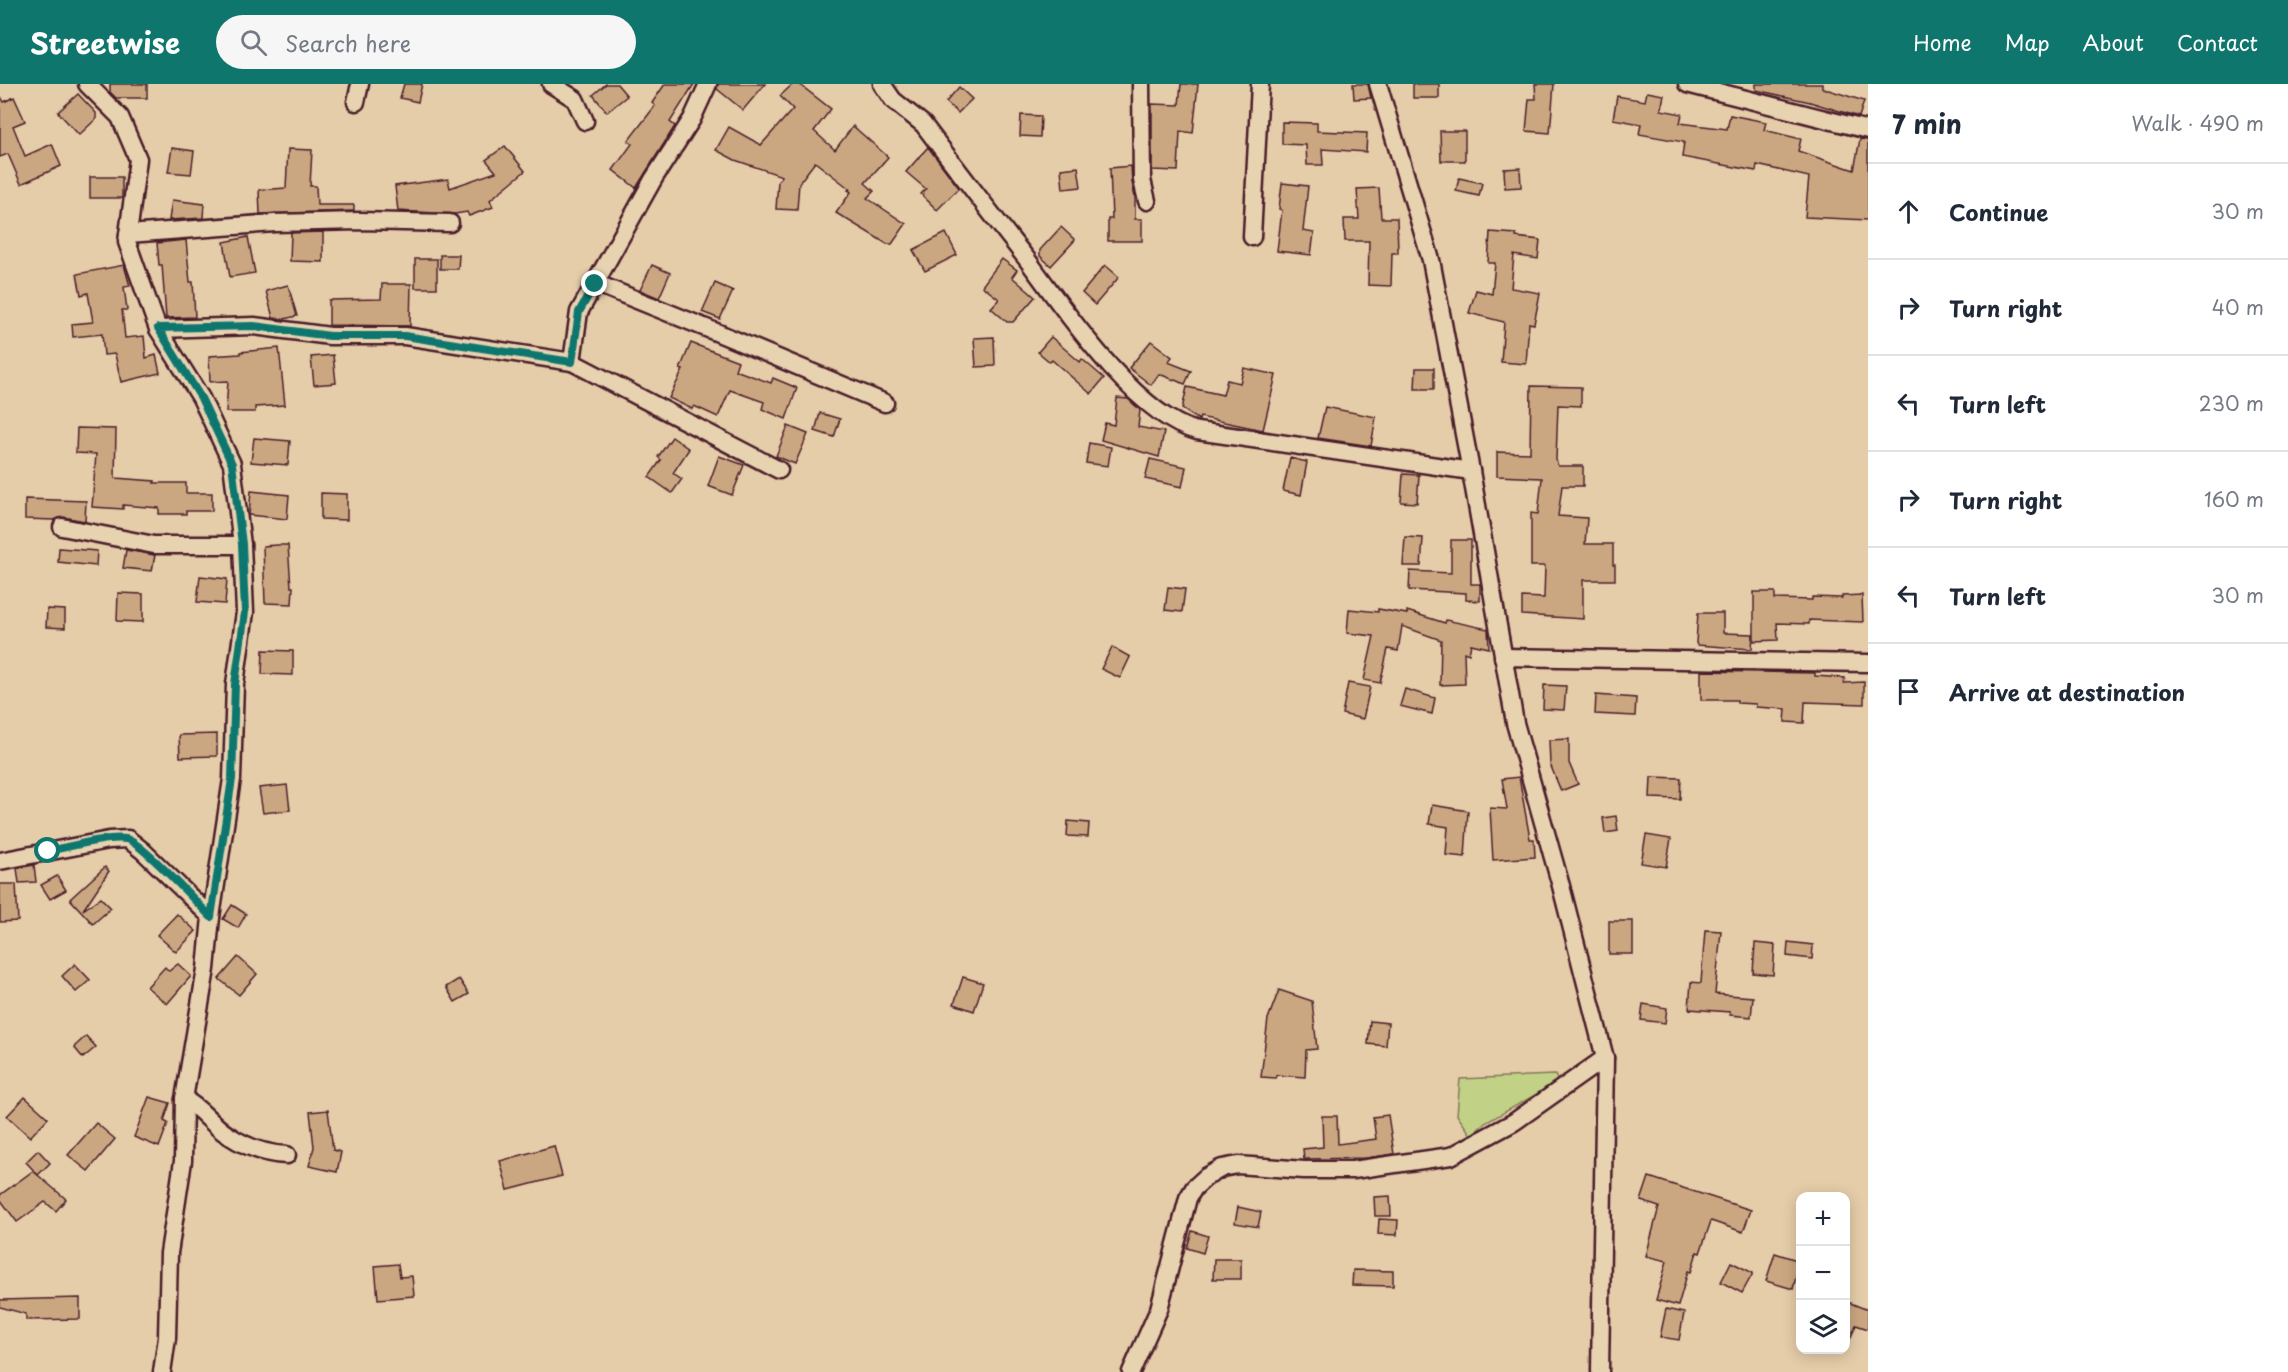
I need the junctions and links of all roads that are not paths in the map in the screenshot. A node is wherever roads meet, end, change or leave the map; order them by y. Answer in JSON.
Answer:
{"nodes":[{"id":1,"x":87,"y":84,"type":"edge"},
{"id":2,"x":360,"y":84,"type":"edge"},
{"id":3,"x":550,"y":84,"type":"edge"},
{"id":4,"x":708,"y":84,"type":"edge"},
{"id":5,"x":882,"y":84,"type":"edge"},
{"id":6,"x":1141,"y":84,"type":"edge"},
{"id":7,"x":1260,"y":84,"type":"edge"},
{"id":8,"x":1378,"y":84,"type":"edge"},
{"id":9,"x":1687,"y":84,"type":"edge"},
{"id":10,"x":356,"y":102,"type":"dead end"},
{"id":11,"x":585,"y":121,"type":"dead end"},
{"id":12,"x":1868,"y":130,"type":"edge"},
{"id":13,"x":1147,"y":201,"type":"dead end"},
{"id":14,"x":450,"y":223,"type":"dead end"},
{"id":15,"x":128,"y":234,"type":"junction"},
{"id":16,"x":1252,"y":237,"type":"dead end"},
{"id":17,"x":595,"y":284,"type":"junction"},
{"id":18,"x":158,"y":328,"type":"junction"},
{"id":19,"x":572,"y":362,"type":"junction"},
{"id":20,"x":885,"y":403,"type":"dead end"},
{"id":21,"x":779,"y":470,"type":"dead end"},
{"id":22,"x":1471,"y":471,"type":"junction"},
{"id":23,"x":62,"y":527,"type":"dead end"},
{"id":24,"x":242,"y":544,"type":"junction"},
{"id":25,"x":1503,"y":657,"type":"junction"},
{"id":26,"x":1868,"y":663,"type":"edge"},
{"id":27,"x":0,"y":861,"type":"edge"},
{"id":28,"x":211,"y":917,"type":"junction"},
{"id":29,"x":1605,"y":1058,"type":"junction"},
{"id":30,"x":184,"y":1099,"type":"junction"},
{"id":31,"x":286,"y":1155,"type":"dead end"},
{"id":32,"x":162,"y":1372,"type":"edge"},
{"id":33,"x":1131,"y":1372,"type":"edge"},
{"id":34,"x":1600,"y":1372,"type":"edge"}],
"edges":[{"from":1,"to":15,"type":"street"},
{"from":2,"to":10,"type":"street"},
{"from":3,"to":11,"type":"street"},
{"from":4,"to":17,"type":"street"},
{"from":5,"to":22,"type":"street"},
{"from":6,"to":13,"type":"street"},
{"from":7,"to":16,"type":"street"},
{"from":8,"to":22,"type":"street"},
{"from":9,"to":12,"type":"street"},
{"from":14,"to":15,"type":"street"},
{"from":15,"to":18,"type":"street"},
{"from":17,"to":19,"type":"street"},
{"from":17,"to":20,"type":"street"},
{"from":18,"to":19,"type":"street"},
{"from":18,"to":24,"type":"street"},
{"from":19,"to":21,"type":"street"},
{"from":22,"to":25,"type":"street"},
{"from":23,"to":24,"type":"street"},
{"from":24,"to":28,"type":"street"},
{"from":25,"to":26,"type":"street"},
{"from":25,"to":29,"type":"street"},
{"from":27,"to":28,"type":"street"},
{"from":28,"to":30,"type":"street"},
{"from":29,"to":33,"type":"street"},
{"from":29,"to":34,"type":"street"},
{"from":30,"to":31,"type":"street"},
{"from":30,"to":32,"type":"street"}]}
